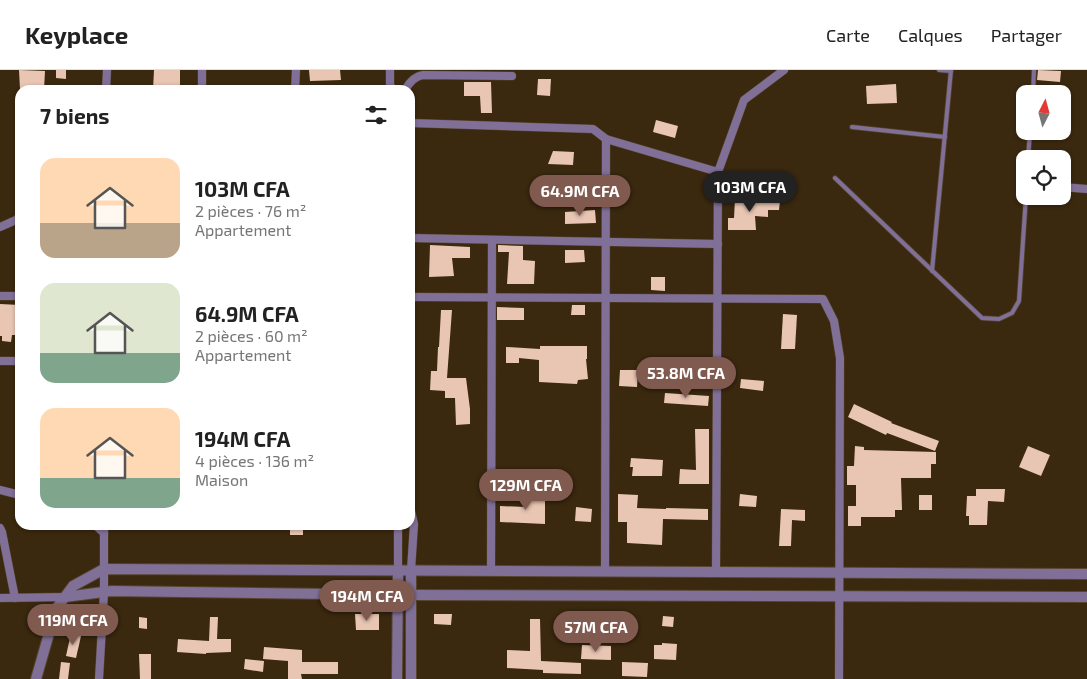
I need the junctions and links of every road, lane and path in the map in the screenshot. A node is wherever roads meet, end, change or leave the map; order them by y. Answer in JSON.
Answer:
{"nodes":[{"id":1,"x":106,"y":70,"type":"edge"},
{"id":2,"x":202,"y":70,"type":"edge"},
{"id":3,"x":296,"y":70,"type":"edge"},
{"id":4,"x":390,"y":70,"type":"edge"},
{"id":5,"x":784,"y":70,"type":"edge"},
{"id":6,"x":939,"y":70,"type":"edge"},
{"id":7,"x":951,"y":70,"type":"edge"},
{"id":8,"x":1034,"y":70,"type":"edge"},
{"id":9,"x":512,"y":76,"type":"dead end"},
{"id":10,"x":106,"y":85,"type":"edge"},
{"id":11,"x":202,"y":85,"type":"edge"},
{"id":12,"x":295,"y":85,"type":"edge"},
{"id":13,"x":390,"y":85,"type":"edge"},
{"id":14,"x":409,"y":85,"type":"edge"},
{"id":15,"x":1033,"y":85,"type":"edge"},
{"id":16,"x":415,"y":123,"type":"edge"},
{"id":17,"x":852,"y":127,"type":"dead end"},
{"id":18,"x":945,"y":137,"type":"junction"},
{"id":19,"x":606,"y":139,"type":"junction"},
{"id":20,"x":718,"y":172,"type":"junction"},
{"id":21,"x":835,"y":178,"type":"dead end"},
{"id":22,"x":1071,"y":188,"type":"edge"},
{"id":23,"x":1087,"y":189,"type":"edge"},
{"id":24,"x":1025,"y":205,"type":"edge"},
{"id":25,"x":15,"y":220,"type":"edge"},
{"id":26,"x":0,"y":227,"type":"edge"},
{"id":27,"x":415,"y":238,"type":"edge"},
{"id":28,"x":492,"y":240,"type":"junction"},
{"id":29,"x":607,"y":242,"type":"junction"},
{"id":30,"x":718,"y":244,"type":"junction"},
{"id":31,"x":932,"y":271,"type":"junction"},
{"id":32,"x":0,"y":296,"type":"edge"},
{"id":33,"x":15,"y":296,"type":"edge"},
{"id":34,"x":415,"y":297,"type":"edge"},
{"id":35,"x":492,"y":297,"type":"junction"},
{"id":36,"x":606,"y":298,"type":"junction"},
{"id":37,"x":717,"y":298,"type":"junction"},
{"id":38,"x":0,"y":361,"type":"edge"},
{"id":39,"x":15,"y":361,"type":"edge"},
{"id":40,"x":0,"y":490,"type":"edge"},
{"id":41,"x":15,"y":494,"type":"edge"},
{"id":42,"x":0,"y":528,"type":"edge"},
{"id":43,"x":104,"y":530,"type":"edge"},
{"id":44,"x":398,"y":530,"type":"edge"},
{"id":45,"x":414,"y":530,"type":"edge"},
{"id":46,"x":104,"y":569,"type":"junction"},
{"id":47,"x":398,"y":570,"type":"junction"},
{"id":48,"x":411,"y":570,"type":"junction"},
{"id":49,"x":491,"y":571,"type":"junction"},
{"id":50,"x":605,"y":571,"type":"junction"},
{"id":51,"x":716,"y":572,"type":"junction"},
{"id":52,"x":839,"y":573,"type":"junction"},
{"id":53,"x":1087,"y":574,"type":"edge"},
{"id":54,"x":104,"y":592,"type":"junction"},
{"id":55,"x":398,"y":595,"type":"junction"},
{"id":56,"x":410,"y":596,"type":"junction"},
{"id":57,"x":65,"y":597,"type":"junction"},
{"id":58,"x":839,"y":597,"type":"junction"},
{"id":59,"x":0,"y":598,"type":"edge"},
{"id":60,"x":15,"y":598,"type":"junction"},
{"id":61,"x":1087,"y":598,"type":"edge"},
{"id":62,"x":36,"y":679,"type":"edge"},
{"id":63,"x":99,"y":679,"type":"edge"},
{"id":64,"x":397,"y":679,"type":"edge"},
{"id":65,"x":412,"y":679,"type":"edge"},
{"id":66,"x":839,"y":679,"type":"edge"}],
"edges":[{"from":1,"to":10,"type":"street"},
{"from":2,"to":11,"type":"street"},
{"from":3,"to":12,"type":"street"},
{"from":4,"to":13,"type":"street"},
{"from":5,"to":20,"type":"street"},
{"from":6,"to":7,"type":"lane"},
{"from":7,"to":18,"type":"lane"},
{"from":8,"to":15,"type":"lane"},
{"from":9,"to":14,"type":"street"},
{"from":16,"to":19,"type":"street"},
{"from":17,"to":18,"type":"lane"},
{"from":18,"to":31,"type":"lane"},
{"from":19,"to":20,"type":"street"},
{"from":19,"to":29,"type":"street"},
{"from":20,"to":30,"type":"street"},
{"from":21,"to":31,"type":"lane"},
{"from":22,"to":23,"type":"street"},
{"from":24,"to":31,"type":"lane"},
{"from":25,"to":26,"type":"street"},
{"from":27,"to":28,"type":"street"},
{"from":28,"to":29,"type":"street"},
{"from":28,"to":35,"type":"street"},
{"from":29,"to":30,"type":"street"},
{"from":29,"to":36,"type":"street"},
{"from":30,"to":37,"type":"street"},
{"from":32,"to":33,"type":"street"},
{"from":34,"to":35,"type":"street"},
{"from":35,"to":36,"type":"street"},
{"from":35,"to":49,"type":"street"},
{"from":36,"to":37,"type":"street"},
{"from":36,"to":50,"type":"street"},
{"from":37,"to":51,"type":"street"},
{"from":37,"to":52,"type":"street"},
{"from":38,"to":39,"type":"street"},
{"from":40,"to":41,"type":"street"},
{"from":42,"to":60,"type":"street"},
{"from":43,"to":46,"type":"street"},
{"from":44,"to":47,"type":"street"},
{"from":45,"to":48,"type":"street"},
{"from":46,"to":47,"type":"street"},
{"from":46,"to":54,"type":"street"},
{"from":46,"to":57,"type":"street"},
{"from":47,"to":48,"type":"street"},
{"from":47,"to":55,"type":"street"},
{"from":48,"to":49,"type":"street"},
{"from":48,"to":56,"type":"street"},
{"from":49,"to":50,"type":"street"},
{"from":50,"to":51,"type":"street"},
{"from":51,"to":52,"type":"street"},
{"from":52,"to":53,"type":"street"},
{"from":52,"to":58,"type":"street"},
{"from":54,"to":55,"type":"street"},
{"from":54,"to":57,"type":"street"},
{"from":54,"to":63,"type":"street"},
{"from":55,"to":56,"type":"street"},
{"from":55,"to":64,"type":"street"},
{"from":56,"to":58,"type":"street"},
{"from":56,"to":65,"type":"street"},
{"from":57,"to":60,"type":"street"},
{"from":57,"to":62,"type":"street"},
{"from":58,"to":61,"type":"street"},
{"from":58,"to":66,"type":"street"},
{"from":59,"to":60,"type":"street"}]}
